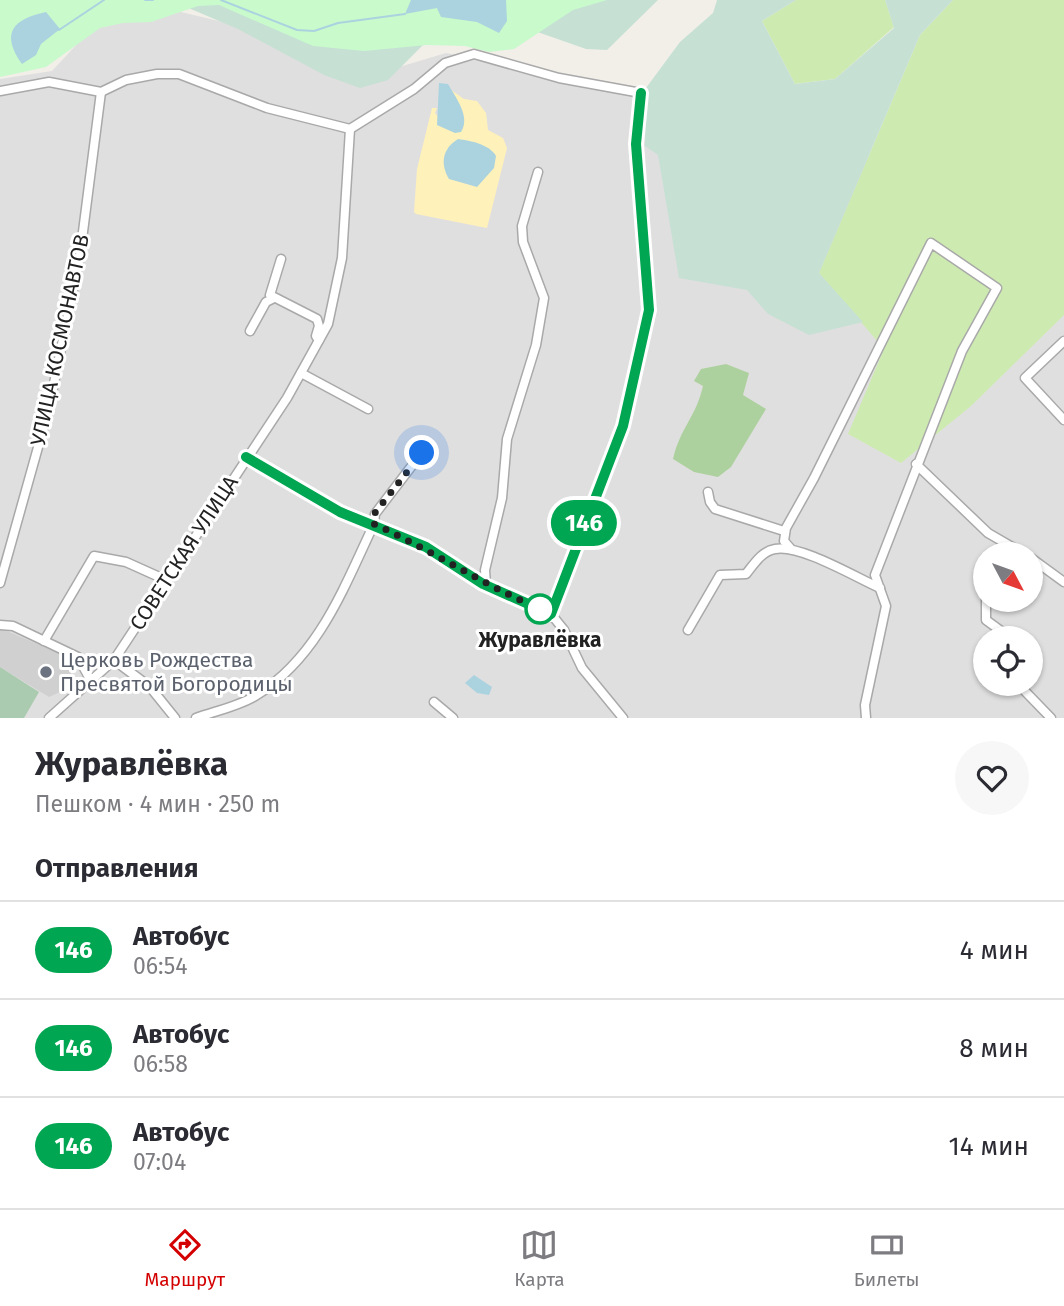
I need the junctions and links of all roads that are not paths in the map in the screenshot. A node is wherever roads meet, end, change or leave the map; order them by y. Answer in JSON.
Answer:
{"nodes":[{"id":1,"x":0,"y":91,"type":"edge"},
{"id":2,"x":101,"y":92,"type":"junction"},
{"id":3,"x":350,"y":129,"type":"junction"},
{"id":4,"x":538,"y":172,"type":"dead end"},
{"id":5,"x":281,"y":259,"type":"dead end"},
{"id":6,"x":274,"y":298,"type":"junction"},
{"id":7,"x":250,"y":331,"type":"dead end"},
{"id":8,"x":319,"y":340,"type":"junction"},
{"id":9,"x":1064,"y":341,"type":"edge"},
{"id":10,"x":301,"y":373,"type":"junction"},
{"id":11,"x":368,"y":409,"type":"dead end"},
{"id":12,"x":1064,"y":420,"type":"edge"},
{"id":13,"x":427,"y":446,"type":"dead end"},
{"id":14,"x":246,"y":457,"type":"junction"},
{"id":15,"x":916,"y":464,"type":"junction"},
{"id":16,"x":708,"y":492,"type":"dead end"},
{"id":17,"x":374,"y":524,"type":"junction"},
{"id":18,"x":784,"y":531,"type":"junction"},
{"id":19,"x":1004,"y":542,"type":"edge"},
{"id":20,"x":791,"y":549,"type":"junction"},
{"id":21,"x":1043,"y":567,"type":"edge"},
{"id":22,"x":166,"y":580,"type":"junction"},
{"id":23,"x":1064,"y":582,"type":"edge"},
{"id":24,"x":0,"y":583,"type":"edge"},
{"id":25,"x":486,"y":585,"type":"junction"},
{"id":26,"x":880,"y":588,"type":"junction"},
{"id":27,"x":986,"y":612,"type":"edge"},
{"id":28,"x":551,"y":614,"type":"junction"},
{"id":29,"x":0,"y":625,"type":"edge"},
{"id":30,"x":994,"y":626,"type":"edge"},
{"id":31,"x":688,"y":630,"type":"dead end"},
{"id":32,"x":44,"y":641,"type":"junction"},
{"id":33,"x":114,"y":660,"type":"junction"},
{"id":34,"x":91,"y":681,"type":"junction"},
{"id":35,"x":1030,"y":696,"type":"edge"},
{"id":36,"x":434,"y":702,"type":"dead end"},
{"id":37,"x":49,"y":718,"type":"edge"},
{"id":38,"x":175,"y":718,"type":"edge"},
{"id":39,"x":196,"y":718,"type":"edge"},
{"id":40,"x":453,"y":718,"type":"edge"},
{"id":41,"x":624,"y":718,"type":"edge"},
{"id":42,"x":866,"y":718,"type":"edge"},
{"id":43,"x":1051,"y":718,"type":"edge"}],
"edges":[{"from":1,"to":2,"type":"street"},
{"from":2,"to":3,"type":"street"},
{"from":2,"to":24,"type":"street","name":"УЛИЦА КОСМОНАВТОВ"},
{"from":3,"to":8,"type":"street","name":"СОВЕТСКАЯ УЛИЦА"},
{"from":3,"to":28,"type":"street"},
{"from":4,"to":25,"type":"street"},
{"from":5,"to":6,"type":"street"},
{"from":6,"to":7,"type":"street"},
{"from":6,"to":8,"type":"street"},
{"from":8,"to":10,"type":"street","name":"СОВЕТСКАЯ УЛИЦА"},
{"from":9,"to":12,"type":"street"},
{"from":10,"to":11,"type":"street"},
{"from":10,"to":14,"type":"street","name":"СОВЕТСКАЯ УЛИЦА"},
{"from":13,"to":17,"type":"street"},
{"from":14,"to":17,"type":"street"},
{"from":14,"to":22,"type":"street","name":"СОВЕТСКАЯ УЛИЦА"},
{"from":15,"to":18,"type":"street"},
{"from":15,"to":19,"type":"street"},
{"from":15,"to":26,"type":"street"},
{"from":16,"to":18,"type":"street"},
{"from":17,"to":25,"type":"street"},
{"from":17,"to":39,"type":"street"},
{"from":18,"to":20,"type":"street"},
{"from":20,"to":26,"type":"street"},
{"from":20,"to":31,"type":"street"},
{"from":21,"to":23,"type":"street"},
{"from":22,"to":32,"type":"street"},
{"from":22,"to":33,"type":"street","name":"СОВЕТСКАЯ УЛИЦА"},
{"from":25,"to":28,"type":"street"},
{"from":26,"to":42,"type":"street"},
{"from":27,"to":30,"type":"street"},
{"from":28,"to":41,"type":"street"},
{"from":29,"to":32,"type":"street"},
{"from":32,"to":34,"type":"street"},
{"from":33,"to":34,"type":"street","name":"СОВЕТСКАЯ УЛИЦА"},
{"from":33,"to":38,"type":"street"},
{"from":34,"to":37,"type":"street","name":"СОВЕТСКАЯ УЛИЦА"},
{"from":35,"to":43,"type":"street"},
{"from":36,"to":40,"type":"street"}]}
